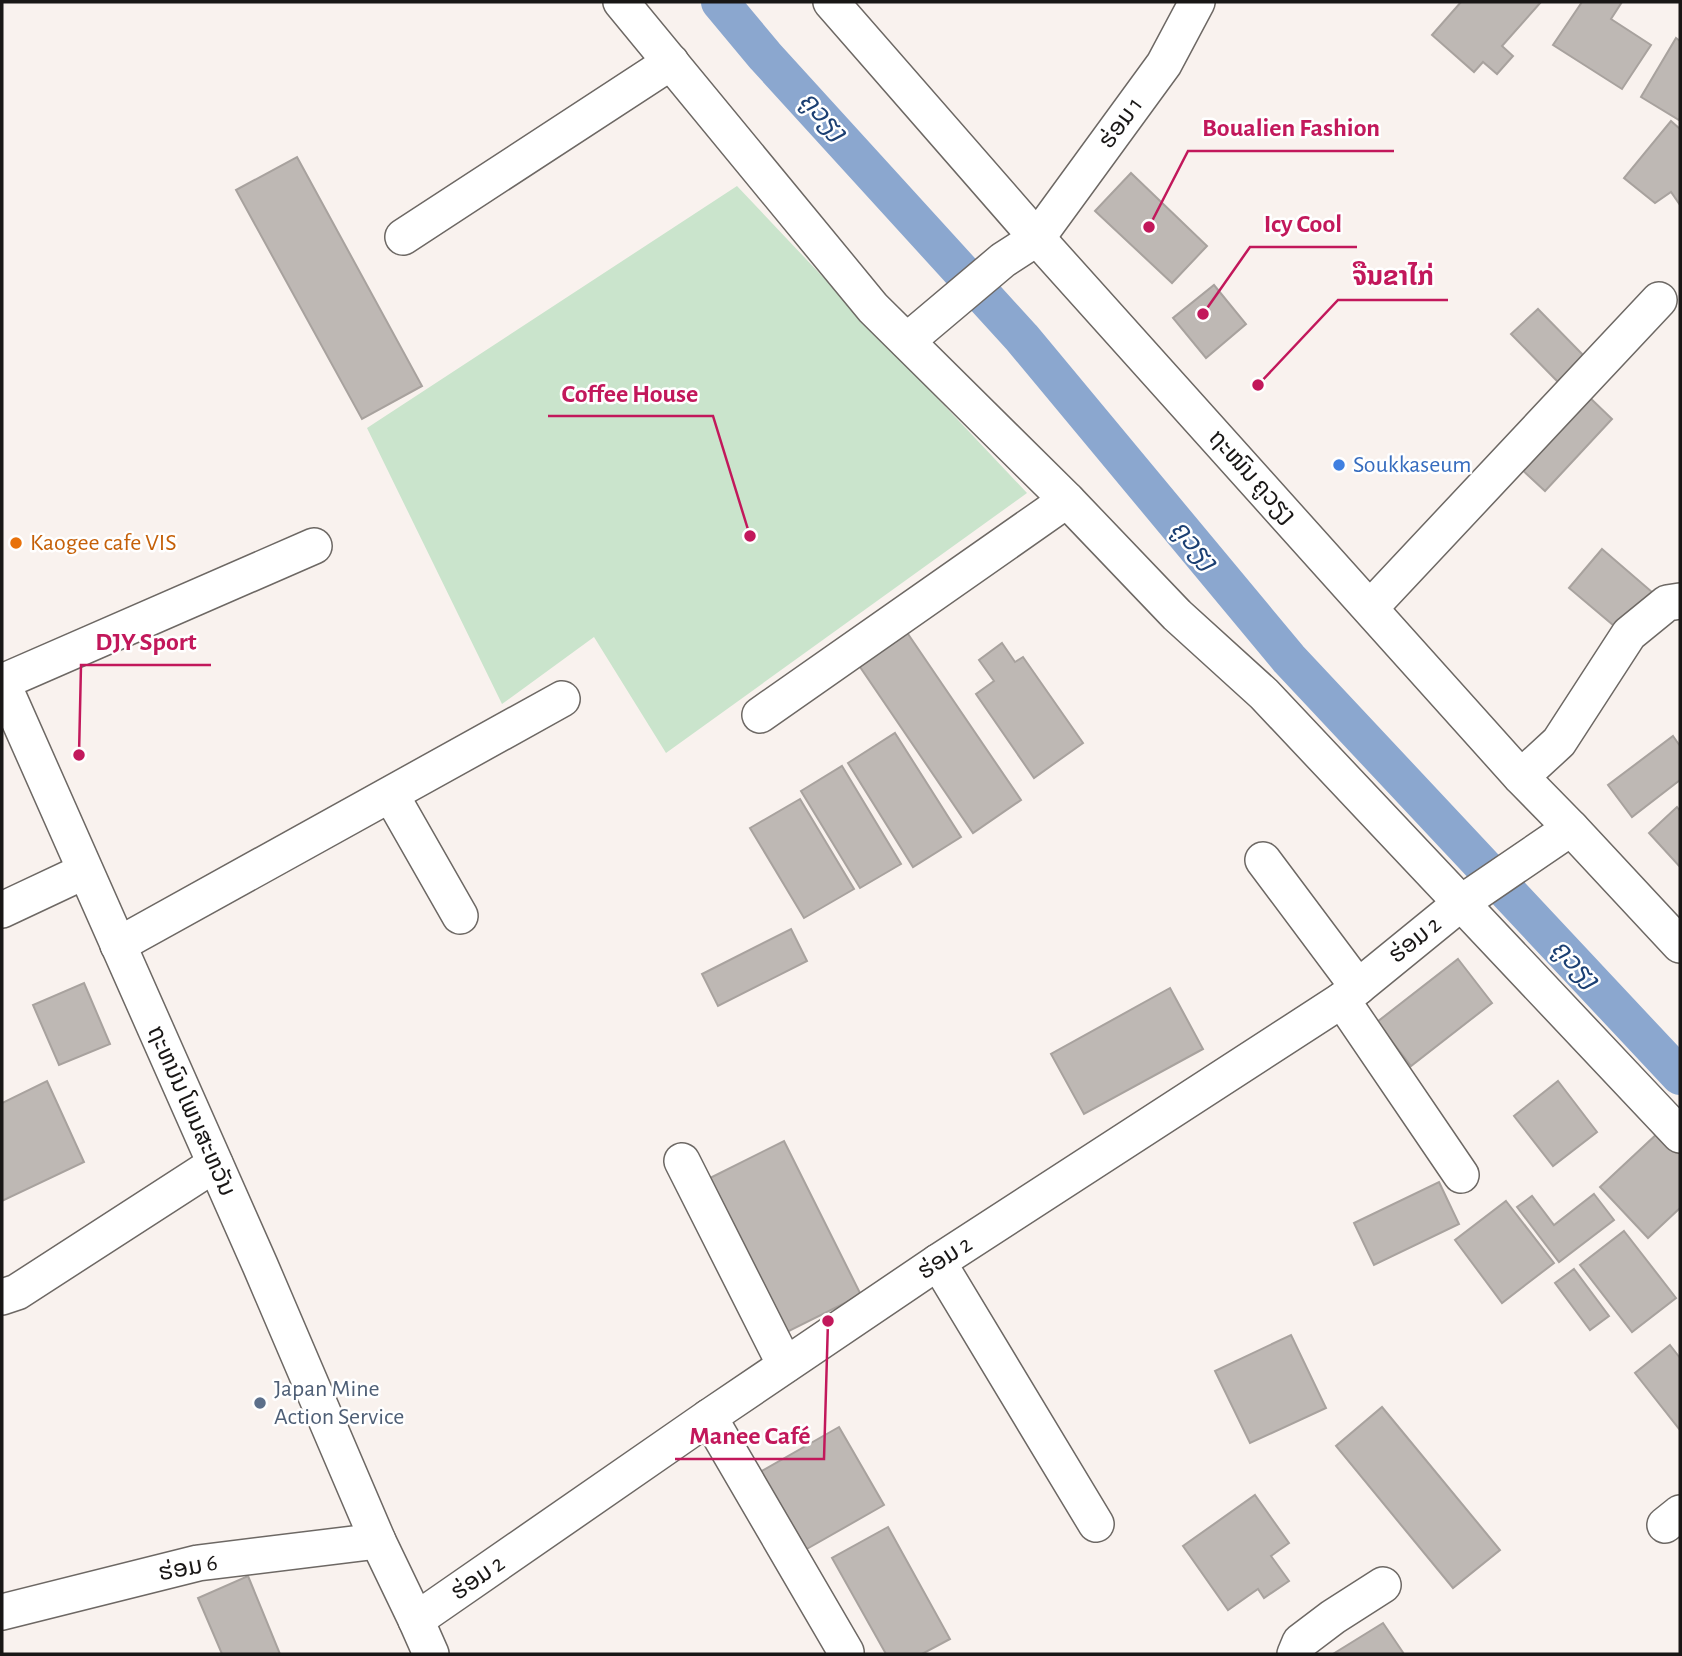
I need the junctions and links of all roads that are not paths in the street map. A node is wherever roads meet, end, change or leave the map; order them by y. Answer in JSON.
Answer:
{"nodes":[{"id":1,"x":621,"y":2,"type":"edge"},
{"id":2,"x":831,"y":2,"type":"edge"},
{"id":3,"x":1197,"y":2,"type":"edge"},
{"id":4,"x":671,"y":62,"type":"junction"},
{"id":5,"x":404,"y":237,"type":"dead end"},
{"id":6,"x":1037,"y":238,"type":"junction"},
{"id":7,"x":1659,"y":300,"type":"dead end"},
{"id":8,"x":913,"y":336,"type":"junction"},
{"id":9,"x":1067,"y":500,"type":"junction"},
{"id":10,"x":314,"y":546,"type":"dead end"},
{"id":11,"x":1680,"y":601,"type":"edge"},
{"id":12,"x":1370,"y":608,"type":"junction"},
{"id":13,"x":2,"y":682,"type":"edge"},
{"id":14,"x":562,"y":699,"type":"dead end"},
{"id":15,"x":760,"y":715,"type":"dead end"},
{"id":16,"x":1521,"y":778,"type":"junction"},
{"id":17,"x":391,"y":795,"type":"junction"},
{"id":18,"x":1558,"y":836,"type":"junction"},
{"id":19,"x":1263,"y":860,"type":"dead end"},
{"id":20,"x":85,"y":871,"type":"junction"},
{"id":21,"x":1467,"y":899,"type":"junction"},
{"id":22,"x":2,"y":910,"type":"edge"},
{"id":23,"x":460,"y":916,"type":"dead end"},
{"id":24,"x":118,"y":945,"type":"junction"},
{"id":25,"x":1680,"y":945,"type":"edge"},
{"id":26,"x":1350,"y":993,"type":"junction"},
{"id":27,"x":1680,"y":1135,"type":"edge"},
{"id":28,"x":682,"y":1161,"type":"dead end"},
{"id":29,"x":215,"y":1164,"type":"junction"},
{"id":30,"x":1461,"y":1175,"type":"dead end"},
{"id":31,"x":938,"y":1262,"type":"junction"},
{"id":32,"x":2,"y":1297,"type":"edge"},
{"id":33,"x":785,"y":1365,"type":"junction"},
{"id":34,"x":709,"y":1417,"type":"junction"},
{"id":35,"x":1096,"y":1524,"type":"dead end"},
{"id":36,"x":378,"y":1541,"type":"junction"},
{"id":37,"x":1383,"y":1585,"type":"dead end"},
{"id":38,"x":2,"y":1612,"type":"edge"},
{"id":39,"x":416,"y":1620,"type":"junction"},
{"id":40,"x":846,"y":1652,"type":"dead end"},
{"id":41,"x":431,"y":1654,"type":"edge"},
{"id":42,"x":1295,"y":1654,"type":"edge"}],
"edges":[{"from":1,"to":4,"type":"street"},
{"from":2,"to":6,"type":"street","name":"ຖະໜົນ ຄູວຽງ"},
{"from":3,"to":6,"type":"street","name":"ຮ່ອມ 1"},
{"from":4,"to":5,"type":"street"},
{"from":4,"to":8,"type":"street"},
{"from":6,"to":8,"type":"street"},
{"from":6,"to":12,"type":"street","name":"ຖະໜົນ ຄູວຽງ"},
{"from":7,"to":12,"type":"street"},
{"from":8,"to":9,"type":"street"},
{"from":9,"to":15,"type":"street"},
{"from":9,"to":21,"type":"street"},
{"from":10,"to":13,"type":"street"},
{"from":11,"to":16,"type":"street"},
{"from":12,"to":16,"type":"street","name":"ຖະໜົນ ຄູວຽງ"},
{"from":13,"to":20,"type":"street","name":"ຖະຫນົນ ໂພນສະຫວັນ"},
{"from":14,"to":17,"type":"street"},
{"from":16,"to":18,"type":"street","name":"ຖະໜົນ ຄູວຽງ"},
{"from":17,"to":23,"type":"street"},
{"from":17,"to":24,"type":"street"},
{"from":18,"to":21,"type":"street","name":"ຮ່ອມ 2"},
{"from":18,"to":25,"type":"street","name":"ຖະໜົນ ຄູວຽງ"},
{"from":19,"to":26,"type":"street"},
{"from":20,"to":22,"type":"street"},
{"from":20,"to":24,"type":"street","name":"ຖະຫນົນ ໂພນສະຫວັນ"},
{"from":21,"to":26,"type":"street","name":"ຮ່ອມ 2"},
{"from":21,"to":27,"type":"street"},
{"from":24,"to":29,"type":"street","name":"ຖະຫນົນ ໂພນສະຫວັນ"},
{"from":26,"to":30,"type":"street"},
{"from":26,"to":31,"type":"street","name":"ຮ່ອມ 2"},
{"from":28,"to":33,"type":"street"},
{"from":29,"to":32,"type":"street"},
{"from":29,"to":36,"type":"street","name":"ຖະຫນົນ ໂພນສະຫວັນ"},
{"from":31,"to":33,"type":"street","name":"ຮ່ອມ 2"},
{"from":31,"to":35,"type":"street"},
{"from":33,"to":34,"type":"street","name":"ຮ່ອມ 2"},
{"from":34,"to":39,"type":"street","name":"ຮ່ອມ 2"},
{"from":34,"to":40,"type":"street"},
{"from":36,"to":38,"type":"street","name":"ຮ່ອມ 6"},
{"from":36,"to":39,"type":"street","name":"ຖະຫນົນ ໂພນສະຫວັນ"},
{"from":37,"to":42,"type":"street"},
{"from":39,"to":41,"type":"street","name":"ຖະຫນົນ ໂພນສະຫວັນ"}]}
